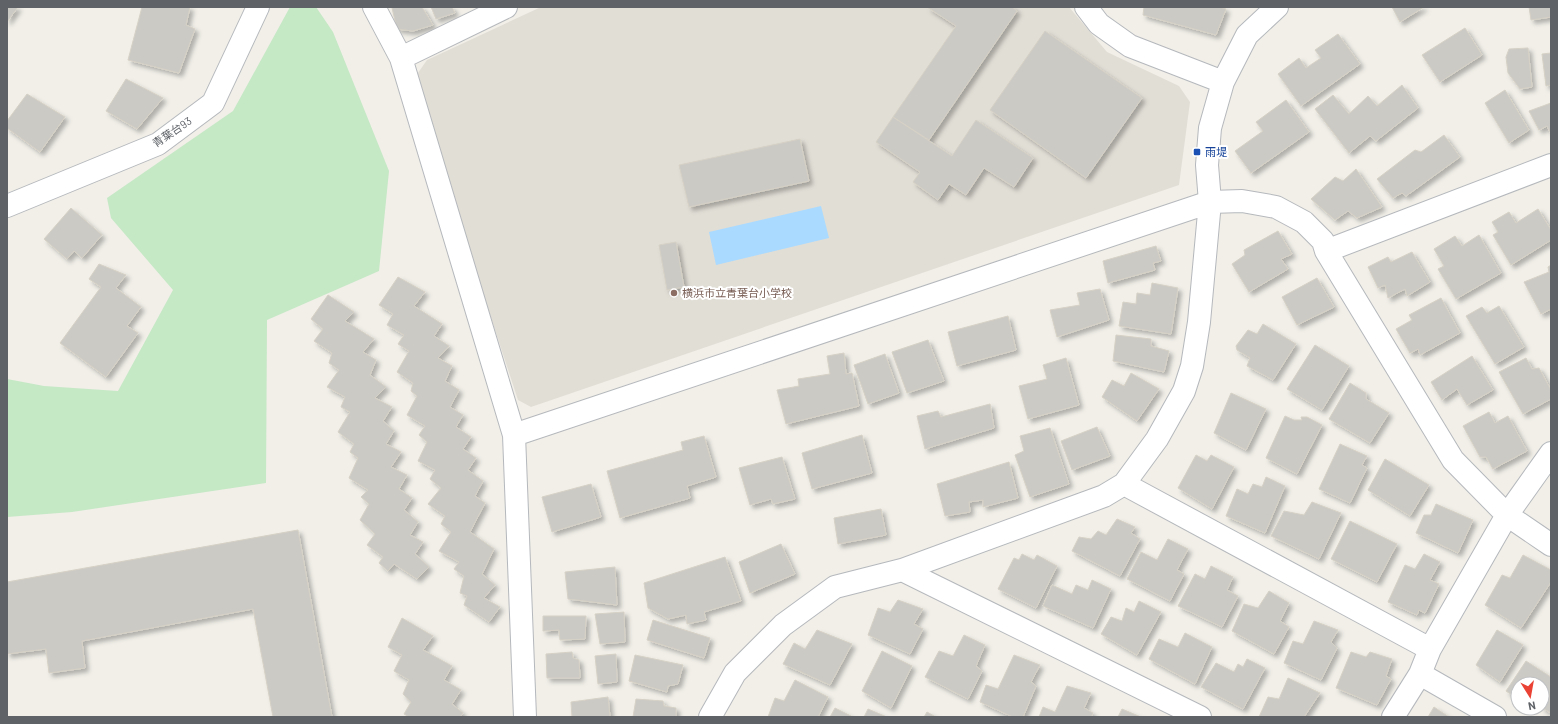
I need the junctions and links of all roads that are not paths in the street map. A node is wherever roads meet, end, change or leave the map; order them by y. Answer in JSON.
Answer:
{"nodes":[{"id":1,"x":258,"y":7,"type":"edge"},
{"id":2,"x":374,"y":7,"type":"edge"},
{"id":3,"x":506,"y":7,"type":"edge"},
{"id":4,"x":1086,"y":7,"type":"edge"},
{"id":5,"x":1277,"y":7,"type":"edge"},
{"id":6,"x":401,"y":58,"type":"junction"},
{"id":7,"x":1223,"y":82,"type":"junction"},
{"id":8,"x":1551,"y":165,"type":"edge"},
{"id":9,"x":1210,"y":202,"type":"junction"},
{"id":10,"x":7,"y":206,"type":"edge"},
{"id":11,"x":1326,"y":251,"type":"junction"},
{"id":12,"x":514,"y":435,"type":"junction"},
{"id":13,"x":1551,"y":453,"type":"edge"},
{"id":14,"x":1124,"y":484,"type":"junction"},
{"id":15,"x":1507,"y":516,"type":"junction"},
{"id":16,"x":1551,"y":545,"type":"edge"},
{"id":17,"x":902,"y":570,"type":"junction"},
{"id":18,"x":1430,"y":649,"type":"junction"},
{"id":19,"x":1420,"y":674,"type":"junction"},
{"id":20,"x":526,"y":717,"type":"edge"},
{"id":21,"x":710,"y":717,"type":"edge"},
{"id":22,"x":1200,"y":717,"type":"edge"},
{"id":23,"x":1393,"y":717,"type":"edge"},
{"id":24,"x":1495,"y":717,"type":"edge"}],
"edges":[{"from":1,"to":10,"type":"street","name":"青葉台93"},
{"from":2,"to":6,"type":"street"},
{"from":3,"to":6,"type":"street"},
{"from":4,"to":7,"type":"street"},
{"from":5,"to":7,"type":"street"},
{"from":6,"to":12,"type":"street"},
{"from":7,"to":9,"type":"street"},
{"from":8,"to":11,"type":"street"},
{"from":9,"to":11,"type":"street"},
{"from":9,"to":12,"type":"street"},
{"from":9,"to":14,"type":"street"},
{"from":11,"to":15,"type":"street"},
{"from":12,"to":20,"type":"street"},
{"from":13,"to":15,"type":"street"},
{"from":14,"to":17,"type":"street"},
{"from":14,"to":18,"type":"street"},
{"from":15,"to":16,"type":"street"},
{"from":15,"to":18,"type":"street"},
{"from":17,"to":21,"type":"street"},
{"from":17,"to":22,"type":"street"},
{"from":18,"to":19,"type":"street"},
{"from":19,"to":23,"type":"street"},
{"from":19,"to":24,"type":"street"}]}
